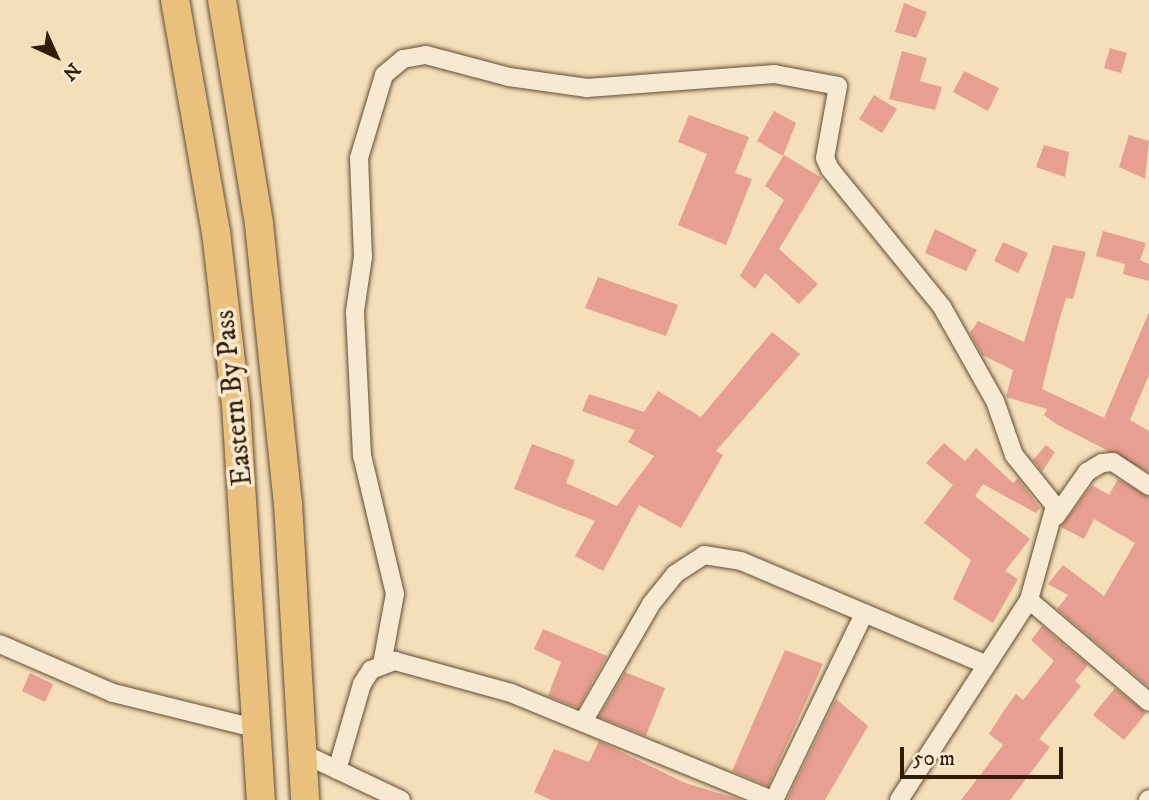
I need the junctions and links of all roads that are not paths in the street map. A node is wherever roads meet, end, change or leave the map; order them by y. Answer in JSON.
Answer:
{"nodes":[{"id":1,"x":175,"y":0,"type":"edge"},
{"id":2,"x":222,"y":0,"type":"edge"},
{"id":3,"x":1149,"y":486,"type":"edge"},
{"id":4,"x":1056,"y":516,"type":"junction"},
{"id":5,"x":1029,"y":600,"type":"junction"},
{"id":6,"x":864,"y":614,"type":"junction"},
{"id":7,"x":0,"y":644,"type":"edge"},
{"id":8,"x":983,"y":663,"type":"junction"},
{"id":9,"x":382,"y":664,"type":"junction"},
{"id":10,"x":1149,"y":702,"type":"edge"},
{"id":11,"x":583,"y":722,"type":"junction"},
{"id":12,"x":258,"y":729,"type":"junction"},
{"id":13,"x":306,"y":755,"type":"junction"},
{"id":14,"x":337,"y":770,"type":"junction"},
{"id":15,"x":261,"y":800,"type":"edge"},
{"id":16,"x":305,"y":800,"type":"edge"},
{"id":17,"x":401,"y":800,"type":"edge"},
{"id":18,"x":773,"y":800,"type":"edge"},
{"id":19,"x":899,"y":800,"type":"edge"}],
"edges":[{"from":1,"to":12,"type":"main road","name":"Eastern By Pass"},
{"from":2,"to":13,"type":"main road","name":"Eastern By Pass"},
{"from":3,"to":4,"type":"street"},
{"from":4,"to":5,"type":"street"},
{"from":4,"to":9,"type":"street"},
{"from":5,"to":8,"type":"street"},
{"from":5,"to":10,"type":"street"},
{"from":6,"to":8,"type":"street"},
{"from":6,"to":11,"type":"street"},
{"from":6,"to":18,"type":"street"},
{"from":7,"to":12,"type":"street"},
{"from":8,"to":19,"type":"street"},
{"from":9,"to":11,"type":"street"},
{"from":9,"to":14,"type":"street"},
{"from":11,"to":18,"type":"street"},
{"from":12,"to":15,"type":"main road","name":"Eastern By Pass"},
{"from":13,"to":14,"type":"street"},
{"from":13,"to":16,"type":"main road","name":"Eastern By Pass"},
{"from":14,"to":17,"type":"street"}]}
